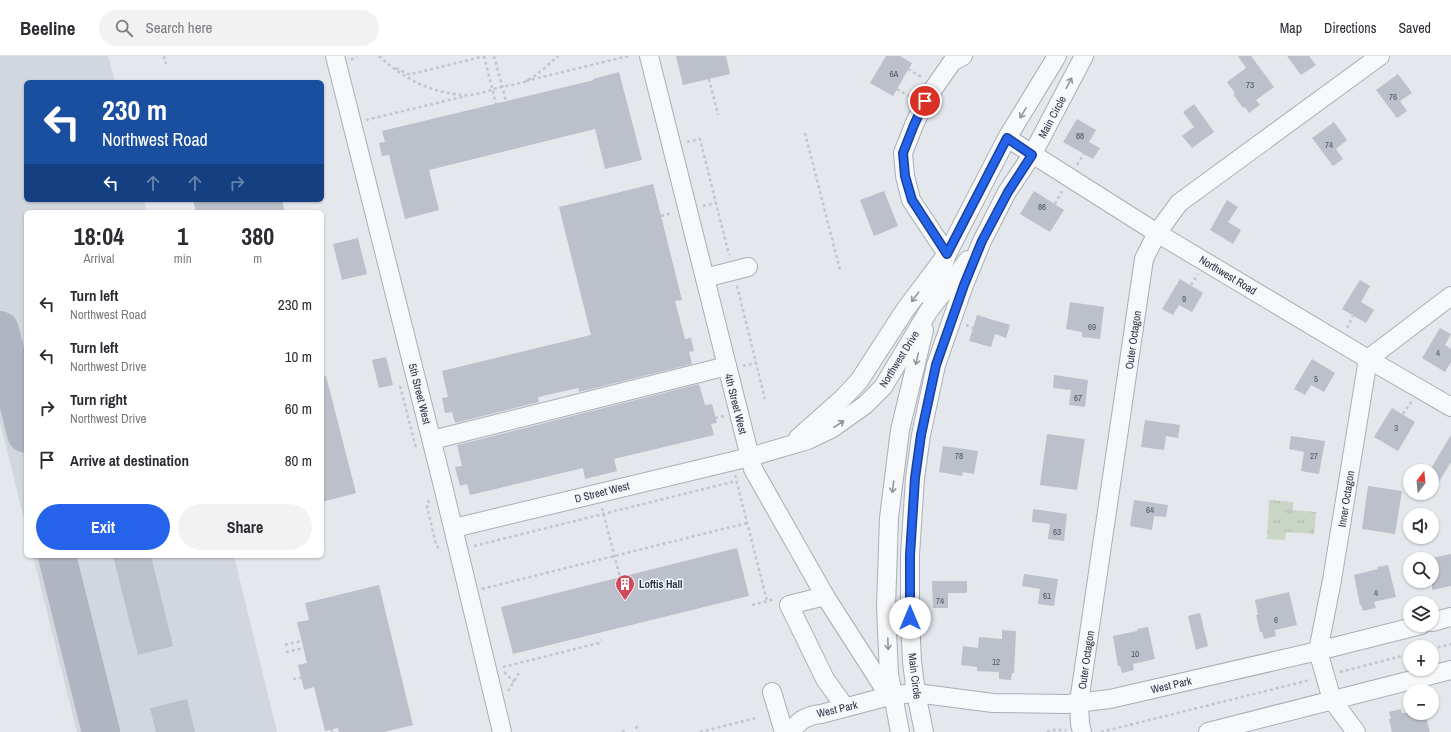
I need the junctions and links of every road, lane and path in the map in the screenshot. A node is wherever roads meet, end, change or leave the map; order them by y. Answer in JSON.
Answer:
{"nodes":[{"id":1,"x":164,"y":56,"type":"edge"},
{"id":2,"x":335,"y":56,"type":"edge"},
{"id":3,"x":379,"y":56,"type":"edge"},
{"id":4,"x":484,"y":56,"type":"edge"},
{"id":5,"x":494,"y":56,"type":"edge"},
{"id":6,"x":558,"y":56,"type":"edge"},
{"id":7,"x":628,"y":56,"type":"edge"},
{"id":8,"x":649,"y":56,"type":"edge"},
{"id":9,"x":963,"y":56,"type":"edge"},
{"id":10,"x":1058,"y":56,"type":"edge"},
{"id":11,"x":1084,"y":56,"type":"edge"},
{"id":12,"x":1380,"y":56,"type":"edge"},
{"id":13,"x":166,"y":64,"type":"dead end"},
{"id":14,"x":390,"y":66,"type":"junction"},
{"id":15,"x":709,"y":79,"type":"dead end"},
{"id":16,"x":524,"y":82,"type":"junction"},
{"id":17,"x":502,"y":87,"type":"junction"},
{"id":18,"x":492,"y":89,"type":"junction"},
{"id":19,"x":468,"y":95,"type":"junction"},
{"id":20,"x":506,"y":101,"type":"dead end"},
{"id":21,"x":496,"y":104,"type":"dead end"},
{"id":22,"x":718,"y":115,"type":"dead end"},
{"id":23,"x":361,"y":121,"type":"dead end"},
{"id":24,"x":805,"y":133,"type":"dead end"},
{"id":25,"x":1007,"y":138,"type":"junction"},
{"id":26,"x":684,"y":143,"type":"dead end"},
{"id":27,"x":1032,"y":155,"type":"junction"},
{"id":28,"x":1156,"y":233,"type":"junction"},
{"id":29,"x":982,"y":241,"type":"junction"},
{"id":30,"x":947,"y":254,"type":"junction"},
{"id":31,"x":741,"y":269,"type":"junction"},
{"id":32,"x":840,"y":270,"type":"dead end"},
{"id":33,"x":705,"y":278,"type":"junction"},
{"id":34,"x":1451,"y":296,"type":"edge"},
{"id":35,"x":928,"y":312,"type":"junction"},
{"id":36,"x":1368,"y":359,"type":"junction"},
{"id":37,"x":727,"y":366,"type":"junction"},
{"id":38,"x":765,"y":400,"type":"dead end"},
{"id":39,"x":1451,"y":407,"type":"edge"},
{"id":40,"x":724,"y":416,"type":"dead end"},
{"id":41,"x":716,"y":418,"type":"dead end"},
{"id":42,"x":440,"y":438,"type":"dead end"},
{"id":43,"x":790,"y":445,"type":"junction"},
{"id":44,"x":750,"y":457,"type":"junction"},
{"id":45,"x":731,"y":461,"type":"junction"},
{"id":46,"x":736,"y":481,"type":"junction"},
{"id":47,"x":598,"y":493,"type":"junction"},
{"id":48,"x":603,"y":514,"type":"junction"},
{"id":49,"x":747,"y":523,"type":"junction"},
{"id":50,"x":459,"y":527,"type":"junction"},
{"id":51,"x":615,"y":556,"type":"junction"},
{"id":52,"x":620,"y":577,"type":"dead end"},
{"id":53,"x":478,"y":590,"type":"dead end"},
{"id":54,"x":825,"y":596,"type":"junction"},
{"id":55,"x":782,"y":597,"type":"dead end"},
{"id":56,"x":768,"y":601,"type":"junction"},
{"id":57,"x":752,"y":605,"type":"dead end"},
{"id":58,"x":1451,"y":617,"type":"edge"},
{"id":59,"x":1439,"y":620,"type":"edge"},
{"id":60,"x":1403,"y":630,"type":"edge"},
{"id":61,"x":601,"y":640,"type":"dead end"},
{"id":62,"x":302,"y":641,"type":"dead end"},
{"id":63,"x":1451,"y":644,"type":"edge"},
{"id":64,"x":285,"y":645,"type":"dead end"},
{"id":65,"x":1439,"y":647,"type":"edge"},
{"id":66,"x":304,"y":648,"type":"dead end"},
{"id":67,"x":1318,"y":651,"type":"junction"},
{"id":68,"x":286,"y":652,"type":"dead end"},
{"id":69,"x":1403,"y":656,"type":"edge"},
{"id":70,"x":1451,"y":670,"type":"edge"},
{"id":71,"x":519,"y":673,"type":"dead end"},
{"id":72,"x":1325,"y":676,"type":"junction"},
{"id":73,"x":301,"y":678,"type":"dead end"},
{"id":74,"x":293,"y":679,"type":"dead end"},
{"id":75,"x":514,"y":682,"type":"junction"},
{"id":76,"x":508,"y":692,"type":"dead end"},
{"id":77,"x":772,"y":692,"type":"dead end"},
{"id":78,"x":916,"y":693,"type":"junction"},
{"id":79,"x":891,"y":695,"type":"junction"},
{"id":80,"x":1332,"y":700,"type":"junction"},
{"id":81,"x":1079,"y":702,"type":"junction"},
{"id":82,"x":844,"y":708,"type":"junction"},
{"id":83,"x":756,"y":718,"type":"dead end"},
{"id":84,"x":636,"y":726,"type":"dead end"},
{"id":85,"x":502,"y":732,"type":"edge"},
{"id":86,"x":638,"y":732,"type":"edge"},
{"id":87,"x":700,"y":732,"type":"edge"},
{"id":88,"x":784,"y":732,"type":"edge"},
{"id":89,"x":791,"y":732,"type":"edge"},
{"id":90,"x":900,"y":732,"type":"edge"},
{"id":91,"x":924,"y":732,"type":"edge"},
{"id":92,"x":1047,"y":732,"type":"edge"},
{"id":93,"x":1077,"y":732,"type":"edge"},
{"id":94,"x":1101,"y":732,"type":"edge"},
{"id":95,"x":1208,"y":732,"type":"edge"},
{"id":96,"x":1356,"y":732,"type":"edge"}],
"edges":[{"from":1,"to":13,"type":"path"},
{"from":2,"to":50,"type":"street","name":"5th Street West"},
{"from":3,"to":14,"type":"path"},
{"from":4,"to":14,"type":"path"},
{"from":4,"to":18,"type":"path"},
{"from":5,"to":17,"type":"path"},
{"from":6,"to":16,"type":"path"},
{"from":7,"to":16,"type":"path"},
{"from":8,"to":33,"type":"street","name":"4th Street West"},
{"from":9,"to":30,"type":"street"},
{"from":10,"to":25,"type":"street","name":"Northwest Drive","one_way":true},
{"from":27,"to":11,"type":"street","name":"Main Circle","one_way":true},
{"from":12,"to":28,"type":"street","name":"Outer Octagon"},
{"from":14,"to":19,"type":"path"},
{"from":15,"to":22,"type":"path"},
{"from":16,"to":17,"type":"path"},
{"from":17,"to":18,"type":"path"},
{"from":17,"to":20,"type":"path"},
{"from":18,"to":19,"type":"path"},
{"from":18,"to":21,"type":"path"},
{"from":19,"to":23,"type":"path"},
{"from":24,"to":32,"type":"path"},
{"from":25,"to":27,"type":"street","name":"Northwest Road"},
{"from":25,"to":30,"type":"street","name":"Northwest Drive"},
{"from":26,"to":31,"type":"path"},
{"from":27,"to":28,"type":"street","name":"Northwest Road"},
{"from":27,"to":29,"type":"street","name":"Main Circle"},
{"from":28,"to":36,"type":"street","name":"Northwest Road"},
{"from":28,"to":81,"type":"street","name":"Outer Octagon"},
{"from":29,"to":35,"type":"street","name":"Northwest Drive"},
{"from":29,"to":78,"type":"street","name":"Main Circle"},
{"from":30,"to":35,"type":"street"},
{"from":30,"to":43,"type":"street","name":"Northwest Drive","one_way":true},
{"from":31,"to":33,"type":"street"},
{"from":31,"to":38,"type":"path"},
{"from":33,"to":37,"type":"street","name":"4th Street West"},
{"from":34,"to":36,"type":"street"},
{"from":43,"to":35,"type":"street","name":"Northwest Drive","one_way":true},
{"from":35,"to":79,"type":"street","one_way":true},
{"from":36,"to":39,"type":"street","name":"Northwest Road"},
{"from":36,"to":67,"type":"street","name":"Inner Octagon"},
{"from":37,"to":42,"type":"street"},
{"from":37,"to":44,"type":"street","name":"4th Street West"},
{"from":40,"to":41,"type":"path"},
{"from":43,"to":44,"type":"street","name":"Northwest Drive"},
{"from":44,"to":45,"type":"street","name":"D Street West"},
{"from":44,"to":54,"type":"street","name":"4th Street West"},
{"from":45,"to":46,"type":"path"},
{"from":45,"to":47,"type":"street","name":"D Street West"},
{"from":46,"to":48,"type":"path"},
{"from":46,"to":49,"type":"path"},
{"from":47,"to":48,"type":"path"},
{"from":47,"to":50,"type":"street","name":"D Street West"},
{"from":48,"to":50,"type":"path"},
{"from":48,"to":51,"type":"path"},
{"from":49,"to":51,"type":"path"},
{"from":49,"to":56,"type":"path"},
{"from":50,"to":85,"type":"street","name":"5th Street West"},
{"from":51,"to":52,"type":"path"},
{"from":51,"to":53,"type":"path"},
{"from":54,"to":79,"type":"street","name":"4th Street West"},
{"from":54,"to":82,"type":"street"},
{"from":55,"to":56,"type":"path"},
{"from":56,"to":57,"type":"path"},
{"from":58,"to":59,"type":"street"},
{"from":60,"to":67,"type":"street","name":"West Park"},
{"from":61,"to":75,"type":"path"},
{"from":62,"to":64,"type":"path"},
{"from":63,"to":65,"type":"path"},
{"from":66,"to":68,"type":"path"},
{"from":67,"to":72,"type":"street","name":"Inner Octagon"},
{"from":67,"to":81,"type":"street","name":"West Park"},
{"from":69,"to":72,"type":"path"},
{"from":70,"to":80,"type":"street"},
{"from":71,"to":75,"type":"path"},
{"from":72,"to":80,"type":"street","name":"Inner Octagon"},
{"from":72,"to":94,"type":"path"},
{"from":73,"to":74,"type":"path"},
{"from":75,"to":76,"type":"path"},
{"from":77,"to":88,"type":"street"},
{"from":78,"to":79,"type":"street"},
{"from":78,"to":81,"type":"street","name":"West Park"},
{"from":78,"to":91,"type":"street","name":"Main Circle"},
{"from":79,"to":82,"type":"street","name":"West Park"},
{"from":79,"to":90,"type":"street"},
{"from":80,"to":95,"type":"street"},
{"from":80,"to":96,"type":"street","name":"Inner Octagon"},
{"from":81,"to":93,"type":"street","name":"Outer Octagon"},
{"from":82,"to":89,"type":"street","name":"West Park"},
{"from":83,"to":87,"type":"path"},
{"from":84,"to":86,"type":"path"},
{"from":92,"to":93,"type":"path"}]}
